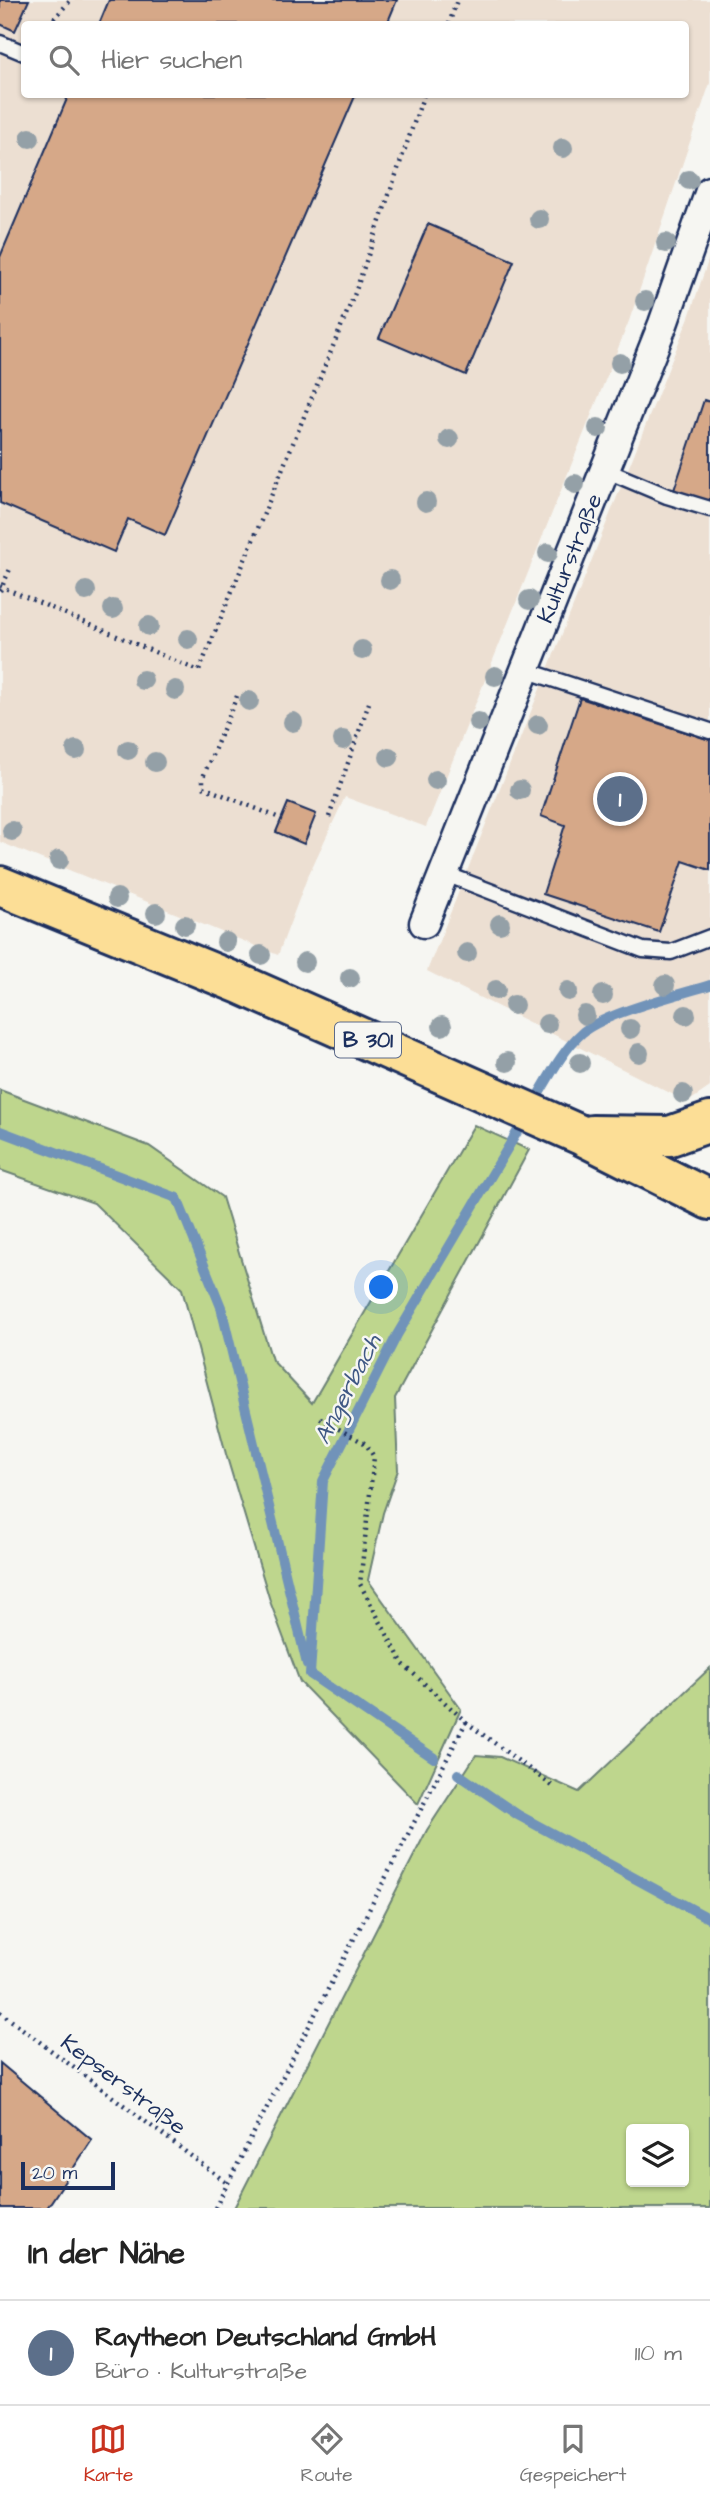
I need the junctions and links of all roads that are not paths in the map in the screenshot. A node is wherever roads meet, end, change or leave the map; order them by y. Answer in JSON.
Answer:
{"nodes":[{"id":1,"x":0,"y":43,"type":"edge"},
{"id":2,"x":21,"y":52,"type":"edge"},
{"id":3,"x":710,"y":191,"type":"edge"},
{"id":4,"x":605,"y":470,"type":"junction"},
{"id":5,"x":710,"y":509,"type":"edge"},
{"id":6,"x":525,"y":670,"type":"junction"},
{"id":7,"x":710,"y":731,"type":"edge"},
{"id":8,"x":443,"y":873,"type":"junction"},
{"id":9,"x":0,"y":886,"type":"edge"},
{"id":10,"x":424,"y":923,"type":"dead end"},
{"id":11,"x":710,"y":937,"type":"edge"},
{"id":12,"x":710,"y":1122,"type":"edge"},
{"id":13,"x":575,"y":1132,"type":"junction"},
{"id":14,"x":710,"y":1200,"type":"edge"}],
"edges":[{"from":1,"to":2,"type":"lane"},
{"from":3,"to":4,"type":"street","name":"Kulturstraße"},
{"from":4,"to":5,"type":"lane"},
{"from":4,"to":6,"type":"street","name":"Kulturstraße"},
{"from":6,"to":7,"type":"lane"},
{"from":6,"to":8,"type":"street","name":"Kulturstraße"},
{"from":8,"to":10,"type":"street","name":"Kulturstraße"},
{"from":8,"to":11,"type":"lane"},
{"from":9,"to":13,"type":"main road","number":"B 301"},
{"from":12,"to":13,"type":"main road","number":"B 301"},
{"from":13,"to":14,"type":"main road","number":"B 301"}]}
